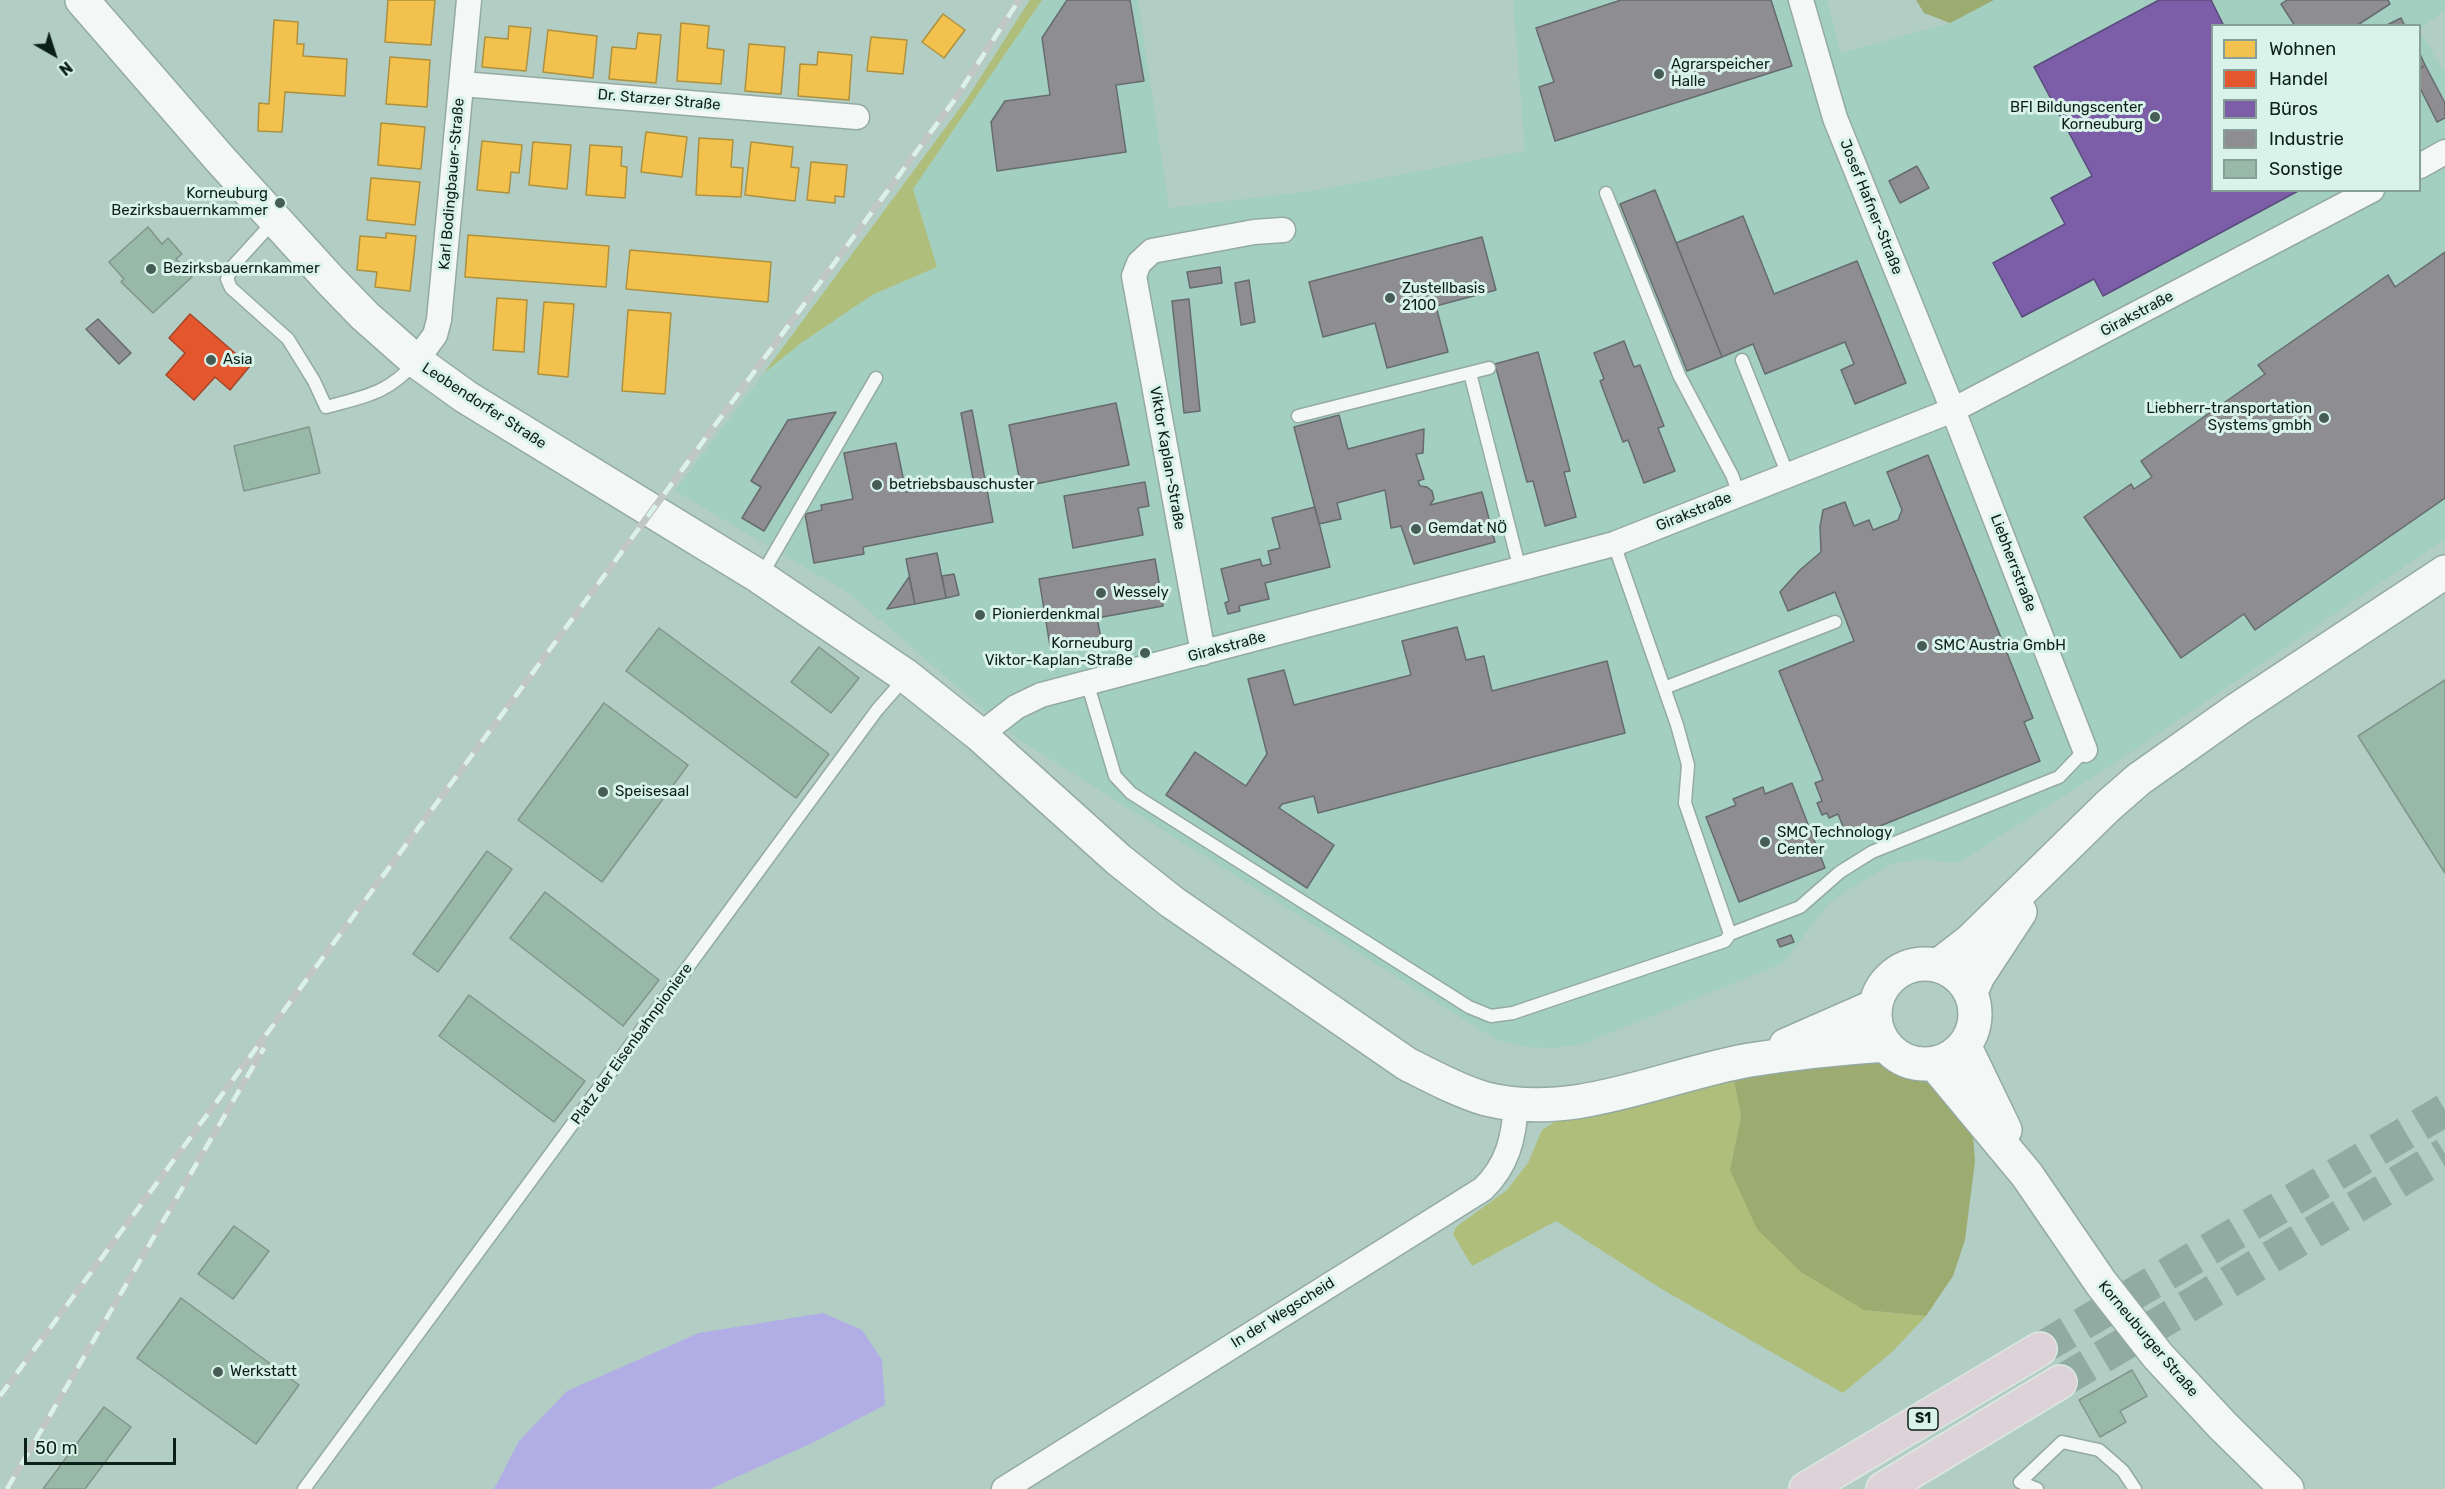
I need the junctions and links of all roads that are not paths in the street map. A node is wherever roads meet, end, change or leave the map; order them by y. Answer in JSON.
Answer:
{"nodes":[{"id":1,"x":82,"y":0,"type":"edge"},
{"id":2,"x":469,"y":0,"type":"edge"},
{"id":3,"x":1802,"y":0,"type":"edge"},
{"id":4,"x":462,"y":84,"type":"junction"},
{"id":5,"x":856,"y":117,"type":"dead end"},
{"id":6,"x":2445,"y":152,"type":"edge"},
{"id":7,"x":2421,"y":165,"type":"edge"},
{"id":8,"x":2368,"y":192,"type":"edge"},
{"id":9,"x":1606,"y":193,"type":"dead end"},
{"id":10,"x":275,"y":219,"type":"junction"},
{"id":11,"x":1282,"y":230,"type":"dead end"},
{"id":12,"x":1742,"y":360,"type":"dead end"},
{"id":13,"x":416,"y":361,"type":"junction"},
{"id":14,"x":1489,"y":368,"type":"dead end"},
{"id":15,"x":1470,"y":372,"type":"junction"},
{"id":16,"x":876,"y":378,"type":"dead end"},
{"id":17,"x":1953,"y":410,"type":"junction"},
{"id":18,"x":1298,"y":416,"type":"dead end"},
{"id":19,"x":1788,"y":475,"type":"junction"},
{"id":20,"x":1739,"y":494,"type":"junction"},
{"id":21,"x":1614,"y":544,"type":"junction"},
{"id":22,"x":1520,"y":570,"type":"junction"},
{"id":23,"x":2445,"y":572,"type":"edge"},
{"id":24,"x":760,"y":577,"type":"junction"},
{"id":25,"x":1835,"y":622,"type":"dead end"},
{"id":26,"x":1203,"y":653,"type":"junction"},
{"id":27,"x":906,"y":676,"type":"junction"},
{"id":28,"x":1087,"y":682,"type":"junction"},
{"id":29,"x":1664,"y":688,"type":"junction"},
{"id":30,"x":980,"y":735,"type":"junction"},
{"id":31,"x":2085,"y":750,"type":"joint"},
{"id":32,"x":2052,"y":863,"type":"junction"},
{"id":33,"x":1730,"y":934,"type":"junction"},
{"id":34,"x":1939,"y":965,"type":"junction"},
{"id":35,"x":1971,"y":992,"type":"junction"},
{"id":36,"x":1875,"y":1006,"type":"junction"},
{"id":37,"x":1886,"y":1045,"type":"junction"},
{"id":38,"x":1964,"y":1045,"type":"junction"},
{"id":39,"x":1749,"y":1060,"type":"junction"},
{"id":40,"x":1934,"y":1063,"type":"junction"},
{"id":41,"x":1516,"y":1104,"type":"junction"},
{"id":42,"x":2027,"y":1174,"type":"junction"},
{"id":43,"x":2040,"y":1349,"type":"tunnel mouth"},
{"id":44,"x":2060,"y":1382,"type":"tunnel mouth"},
{"id":45,"x":304,"y":1489,"type":"edge"},
{"id":46,"x":1004,"y":1489,"type":"edge"},
{"id":47,"x":1806,"y":1489,"type":"edge"},
{"id":48,"x":1883,"y":1489,"type":"edge"},
{"id":49,"x":2037,"y":1489,"type":"edge"},
{"id":50,"x":2135,"y":1489,"type":"edge"},
{"id":51,"x":2287,"y":1489,"type":"edge"}],
"edges":[{"from":1,"to":10,"type":"main road","name":"Leobendorfer Straße"},
{"from":2,"to":4,"type":"street","name":"Karl Bodingbauer-Straße"},
{"from":3,"to":17,"type":"street","name":"Josef Hafner-Straße"},
{"from":4,"to":5,"type":"street","name":"Dr. Starzer Straße"},
{"from":4,"to":13,"type":"street","name":"Karl Bodingbauer-Straße"},
{"from":6,"to":7,"type":"street"},
{"from":8,"to":17,"type":"street","name":"Girakstraße"},
{"from":9,"to":20,"type":"lane"},
{"from":10,"to":13,"type":"main road","name":"Leobendorfer Straße"},
{"from":10,"to":13,"type":"lane"},
{"from":11,"to":26,"type":"street","name":"Viktor Kaplan-Straße"},
{"from":12,"to":19,"type":"lane"},
{"from":13,"to":24,"type":"main road","name":"Leobendorfer Straße"},
{"from":14,"to":15,"type":"lane"},
{"from":15,"to":18,"type":"lane"},
{"from":15,"to":22,"type":"lane"},
{"from":16,"to":24,"type":"lane"},
{"from":17,"to":19,"type":"street","name":"Girakstraße"},
{"from":17,"to":31,"type":"street","name":"Liebherrstraße"},
{"from":19,"to":20,"type":"street","name":"Girakstraße"},
{"from":20,"to":21,"type":"street","name":"Girakstraße"},
{"from":21,"to":22,"type":"street","name":"Girakstraße"},
{"from":21,"to":29,"type":"lane"},
{"from":22,"to":26,"type":"street","name":"Girakstraße"},
{"from":23,"to":32,"type":"main road"},
{"from":24,"to":27,"type":"main road","name":"Leobendorfer Straße"},
{"from":25,"to":29,"type":"lane"},
{"from":26,"to":28,"type":"street","name":"Girakstraße"},
{"from":27,"to":30,"type":"main road"},
{"from":27,"to":45,"type":"lane","name":"Platz der Eisenbahnpioniere"},
{"from":28,"to":30,"type":"street","name":"Girakstraße"},
{"from":28,"to":33,"type":"lane"},
{"from":29,"to":33,"type":"lane"},
{"from":30,"to":41,"type":"main road"},
{"from":31,"to":33,"type":"lane"},
{"from":32,"to":34,"type":"main road"},
{"from":32,"to":35,"type":"main road"},
{"from":34,"to":35,"type":"main road"},
{"from":34,"to":36,"type":"main road"},
{"from":35,"to":38,"type":"main road"},
{"from":36,"to":37,"type":"main road"},
{"from":36,"to":39,"type":"main road"},
{"from":37,"to":39,"type":"main road"},
{"from":37,"to":40,"type":"main road"},
{"from":38,"to":40,"type":"main road"},
{"from":38,"to":42,"type":"main road","name":"Korneuburger Straße"},
{"from":39,"to":41,"type":"main road"},
{"from":40,"to":42,"type":"main road","name":"Korneuburger Straße"},
{"from":41,"to":46,"type":"street","name":"In der Wegscheid"},
{"from":42,"to":51,"type":"main road","name":"Korneuburger Straße"},
{"from":43,"to":47,"type":"highway","number":"S1"},
{"from":44,"to":48,"type":"highway","number":"S1"},
{"from":49,"to":50,"type":"lane"}]}
